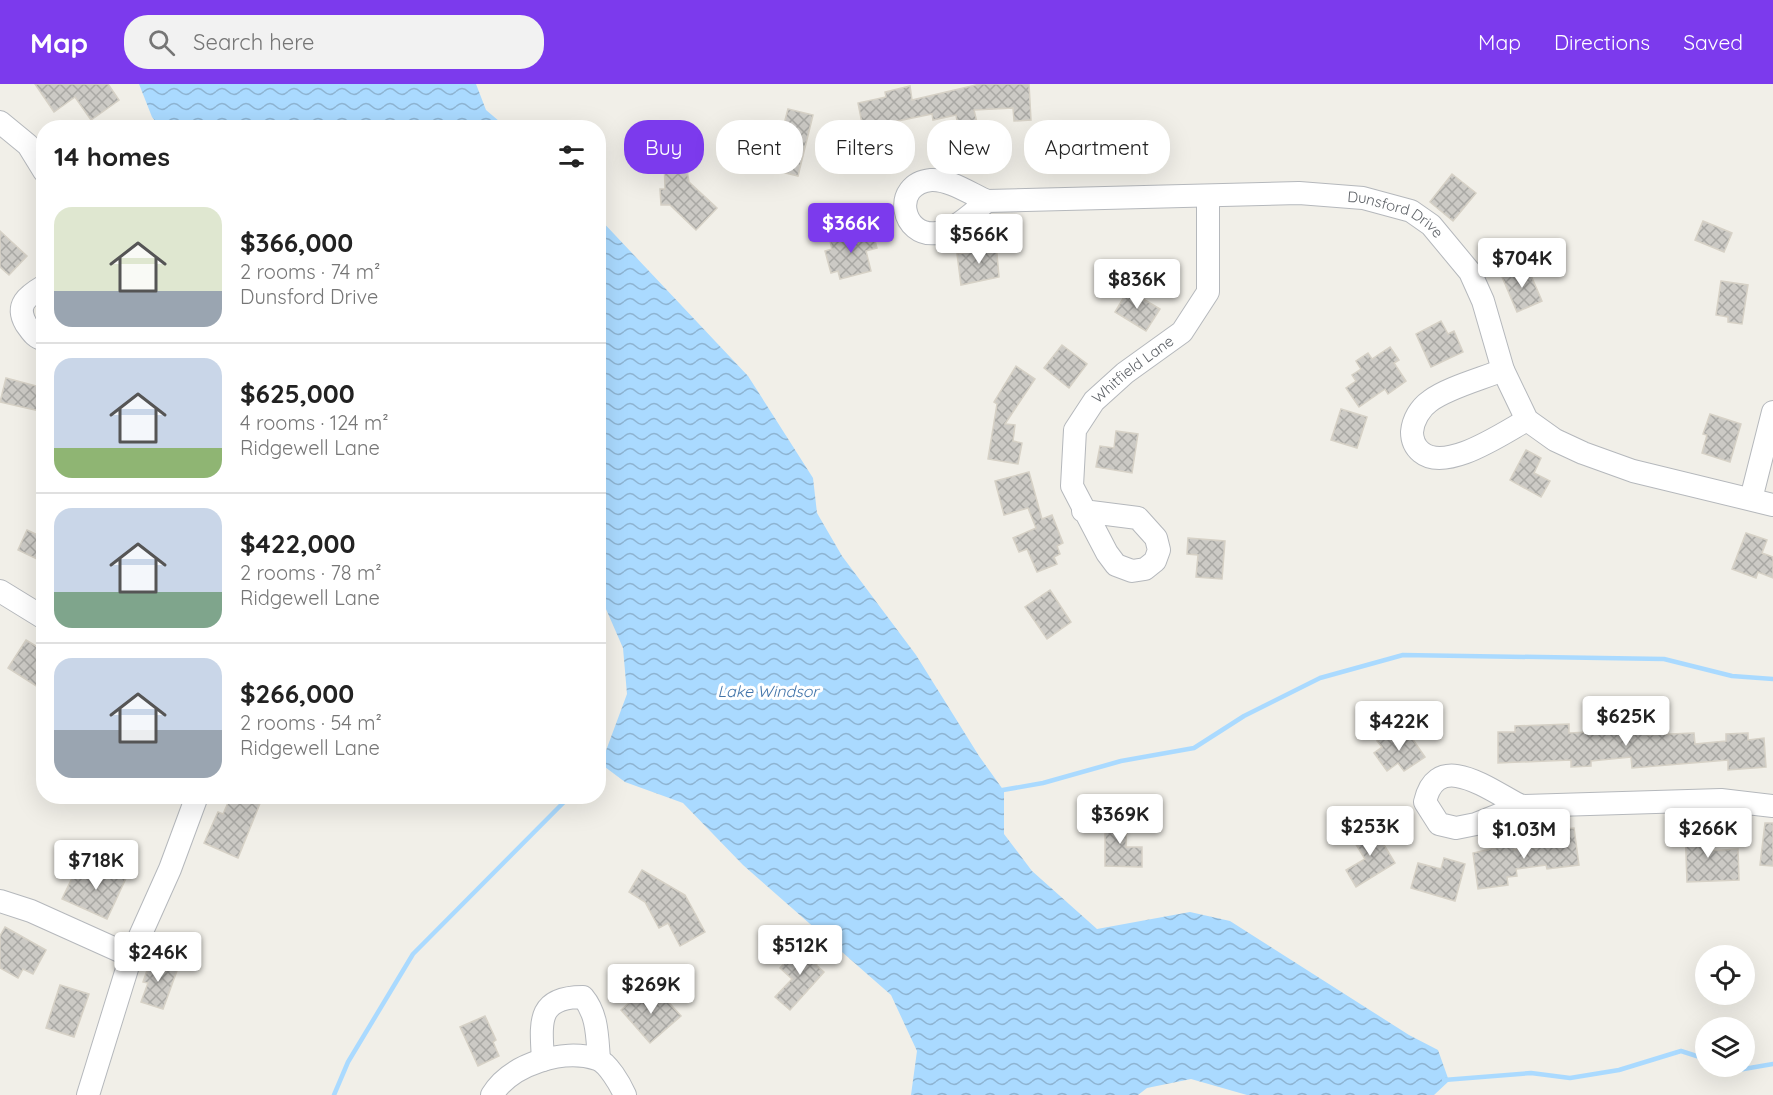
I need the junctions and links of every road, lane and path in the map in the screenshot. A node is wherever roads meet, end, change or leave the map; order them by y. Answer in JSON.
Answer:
{"nodes":[{"id":1,"x":0,"y":122,"type":"edge"},
{"id":2,"x":36,"y":158,"type":"edge"},
{"id":3,"x":1208,"y":197,"type":"junction"},
{"id":4,"x":987,"y":201,"type":"dead end"},
{"id":5,"x":36,"y":290,"type":"edge"},
{"id":6,"x":36,"y":337,"type":"edge"},
{"id":7,"x":1503,"y":370,"type":"junction"},
{"id":8,"x":1773,"y":412,"type":"edge"},
{"id":9,"x":1527,"y":420,"type":"junction"},
{"id":10,"x":1751,"y":499,"type":"junction"},
{"id":11,"x":1773,"y":505,"type":"edge"},
{"id":12,"x":1083,"y":511,"type":"dead end"},
{"id":13,"x":0,"y":591,"type":"edge"},
{"id":14,"x":36,"y":613,"type":"edge"},
{"id":15,"x":194,"y":804,"type":"edge"},
{"id":16,"x":1521,"y":806,"type":"dead end"},
{"id":17,"x":1773,"y":806,"type":"edge"},
{"id":18,"x":0,"y":901,"type":"edge"},
{"id":19,"x":131,"y":956,"type":"junction"},
{"id":20,"x":599,"y":1059,"type":"junction"},
{"id":21,"x":543,"y":1060,"type":"junction"},
{"id":22,"x":88,"y":1095,"type":"edge"},
{"id":23,"x":492,"y":1095,"type":"edge"},
{"id":24,"x":625,"y":1095,"type":"edge"}],
"edges":[{"from":1,"to":2,"type":"street"},
{"from":3,"to":4,"type":"street","name":"Dunsford Drive"},
{"from":3,"to":7,"type":"street","name":"Dunsford Drive"},
{"from":3,"to":12,"type":"street","name":"Whitfield Lane"},
{"from":5,"to":6,"type":"street"},
{"from":7,"to":9,"type":"street","name":"Dunsford Drive"},
{"from":7,"to":9,"type":"street"},
{"from":8,"to":10,"type":"street"},
{"from":9,"to":10,"type":"street","name":"Dunsford Drive"},
{"from":10,"to":11,"type":"street","name":"Dunsford Drive"},
{"from":13,"to":14,"type":"street"},
{"from":15,"to":19,"type":"street"},
{"from":16,"to":17,"type":"street"},
{"from":18,"to":19,"type":"street"},
{"from":19,"to":22,"type":"street"},
{"from":20,"to":21,"type":"street"},
{"from":20,"to":21,"type":"street"},
{"from":20,"to":24,"type":"street"},
{"from":21,"to":23,"type":"street"}]}
